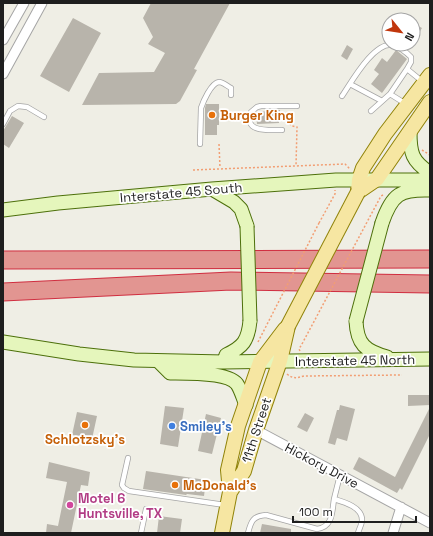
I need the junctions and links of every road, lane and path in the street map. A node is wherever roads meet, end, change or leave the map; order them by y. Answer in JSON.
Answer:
{"nodes":[{"id":1,"x":24,"y":3,"type":"edge"},
{"id":2,"x":42,"y":3,"type":"edge"},
{"id":3,"x":3,"y":40,"type":"edge"},
{"id":4,"x":407,"y":69,"type":"junction"},
{"id":5,"x":3,"y":74,"type":"edge"},
{"id":6,"x":427,"y":79,"type":"edge"},
{"id":7,"x":350,"y":84,"type":"junction"},
{"id":8,"x":231,"y":94,"type":"dead end"},
{"id":9,"x":390,"y":94,"type":"junction"},
{"id":10,"x":342,"y":96,"type":"dead end"},
{"id":11,"x":382,"y":101,"type":"junction"},
{"id":12,"x":430,"y":102,"type":"edge"},
{"id":13,"x":408,"y":105,"type":"junction"},
{"id":14,"x":297,"y":106,"type":"dead end"},
{"id":15,"x":371,"y":111,"type":"dead end"},
{"id":16,"x":281,"y":115,"type":"dead end"},
{"id":17,"x":44,"y":117,"type":"dead end"},
{"id":18,"x":3,"y":124,"type":"edge"},
{"id":19,"x":282,"y":130,"type":"dead end"},
{"id":20,"x":410,"y":132,"type":"junction"},
{"id":21,"x":200,"y":144,"type":"dead end"},
{"id":22,"x":219,"y":144,"type":"dead end"},
{"id":23,"x":411,"y":154,"type":"junction"},
{"id":24,"x":430,"y":155,"type":"edge"},
{"id":25,"x":296,"y":166,"type":"junction"},
{"id":26,"x":220,"y":169,"type":"junction"},
{"id":27,"x":193,"y":170,"type":"dead end"},
{"id":28,"x":430,"y":173,"type":"edge"},
{"id":29,"x":336,"y":180,"type":"junction"},
{"id":30,"x":360,"y":180,"type":"junction"},
{"id":31,"x":377,"y":180,"type":"junction"},
{"id":32,"x":430,"y":180,"type":"edge"},
{"id":33,"x":212,"y":189,"type":"junction"},
{"id":34,"x":430,"y":190,"type":"edge"},
{"id":35,"x":3,"y":210,"type":"edge"},
{"id":36,"x":366,"y":224,"type":"dead end"},
{"id":37,"x":430,"y":259,"type":"edge"},
{"id":38,"x":3,"y":260,"type":"edge"},
{"id":39,"x":430,"y":284,"type":"edge"},
{"id":40,"x":3,"y":292,"type":"edge"},
{"id":41,"x":288,"y":326,"type":"junction"},
{"id":42,"x":3,"y":342,"type":"edge"},
{"id":43,"x":258,"y":342,"type":"dead end"},
{"id":44,"x":302,"y":344,"type":"dead end"},
{"id":45,"x":396,"y":359,"type":"junction"},
{"id":46,"x":430,"y":359,"type":"edge"},
{"id":47,"x":158,"y":361,"type":"junction"},
{"id":48,"x":280,"y":361,"type":"junction"},
{"id":49,"x":224,"y":362,"type":"junction"},
{"id":50,"x":260,"y":362,"type":"junction"},
{"id":51,"x":275,"y":375,"type":"junction"},
{"id":52,"x":402,"y":375,"type":"dead end"},
{"id":53,"x":246,"y":405,"type":"junction"},
{"id":54,"x":256,"y":430,"type":"junction"},
{"id":55,"x":234,"y":447,"type":"junction"},
{"id":56,"x":128,"y":458,"type":"dead end"},
{"id":57,"x":340,"y":475,"type":"junction"},
{"id":58,"x":230,"y":492,"type":"junction"},
{"id":59,"x":334,"y":499,"type":"junction"},
{"id":60,"x":227,"y":506,"type":"junction"},
{"id":61,"x":401,"y":507,"type":"junction"},
{"id":62,"x":146,"y":509,"type":"dead end"},
{"id":63,"x":430,"y":523,"type":"edge"},
{"id":64,"x":141,"y":533,"type":"edge"},
{"id":65,"x":222,"y":533,"type":"edge"},
{"id":66,"x":248,"y":533,"type":"edge"},
{"id":67,"x":358,"y":533,"type":"edge"},
{"id":68,"x":393,"y":533,"type":"edge"}],
"edges":[{"from":1,"to":3,"type":"street"},
{"from":2,"to":5,"type":"street"},
{"from":4,"to":6,"type":"lane"},
{"from":4,"to":7,"type":"lane"},
{"from":4,"to":9,"type":"lane"},
{"from":6,"to":13,"type":"main road","name":"11th Street"},
{"from":7,"to":10,"type":"lane"},
{"from":7,"to":11,"type":"lane"},
{"from":8,"to":21,"type":"lane"},
{"from":9,"to":11,"type":"lane"},
{"from":9,"to":13,"type":"lane"},
{"from":11,"to":15,"type":"lane"},
{"from":12,"to":20,"type":"main road"},
{"from":13,"to":30,"type":"main road","name":"11th Street"},
{"from":14,"to":19,"type":"lane"},
{"from":16,"to":25,"type":"path"},
{"from":17,"to":18,"type":"lane"},
{"from":20,"to":23,"type":"main road"},
{"from":20,"to":31,"type":"main road"},
{"from":22,"to":26,"type":"path"},
{"from":23,"to":24,"type":"path"},
{"from":23,"to":28,"type":"main road"},
{"from":25,"to":26,"type":"path"},
{"from":25,"to":30,"type":"path"},
{"from":26,"to":27,"type":"path"},
{"from":29,"to":30,"type":"main road","name":"Interstate 45 South"},
{"from":29,"to":33,"type":"main road","name":"Interstate 45 South"},
{"from":29,"to":43,"type":"path","bridge":true},
{"from":30,"to":31,"type":"main road"},
{"from":30,"to":41,"type":"main road","name":"11th Street","bridge":true},
{"from":31,"to":32,"type":"main road"},
{"from":33,"to":35,"type":"main road","name":"Interstate 45 South"},
{"from":33,"to":49,"type":"main road","bridge":true},
{"from":34,"to":45,"type":"main road","bridge":true},
{"from":36,"to":44,"type":"path","bridge":true},
{"from":37,"to":38,"type":"highway"},
{"from":39,"to":40,"type":"highway"},
{"from":41,"to":48,"type":"main road","name":"11th Street"},
{"from":41,"to":50,"type":"main road","name":"11th Street"},
{"from":42,"to":47,"type":"main road"},
{"from":45,"to":46,"type":"main road","name":"Interstate 45 North"},
{"from":45,"to":48,"type":"main road","name":"Interstate 45 North"},
{"from":47,"to":49,"type":"main road"},
{"from":47,"to":53,"type":"main road"},
{"from":48,"to":50,"type":"main road"},
{"from":48,"to":51,"type":"main road","name":"11th Street"},
{"from":49,"to":50,"type":"main road"},
{"from":50,"to":53,"type":"main road","name":"11th Street"},
{"from":51,"to":52,"type":"path"},
{"from":51,"to":54,"type":"main road","name":"11th Street"},
{"from":53,"to":55,"type":"main road","name":"11th Street"},
{"from":54,"to":57,"type":"street","name":"Hickory Drive"},
{"from":54,"to":58,"type":"main road","name":"11th Street"},
{"from":55,"to":58,"type":"main road","name":"11th Street"},
{"from":55,"to":58,"type":"main road"},
{"from":56,"to":60,"type":"lane"},
{"from":57,"to":59,"type":"lane"},
{"from":57,"to":61,"type":"street","name":"Hickory Drive"},
{"from":58,"to":60,"type":"main road","name":"11th Street"},
{"from":59,"to":66,"type":"lane"},
{"from":59,"to":67,"type":"lane"},
{"from":60,"to":65,"type":"main road","name":"11th Street"},
{"from":61,"to":63,"type":"street","name":"Hickory Drive"},
{"from":61,"to":68,"type":"street"},
{"from":62,"to":64,"type":"lane"}]}
